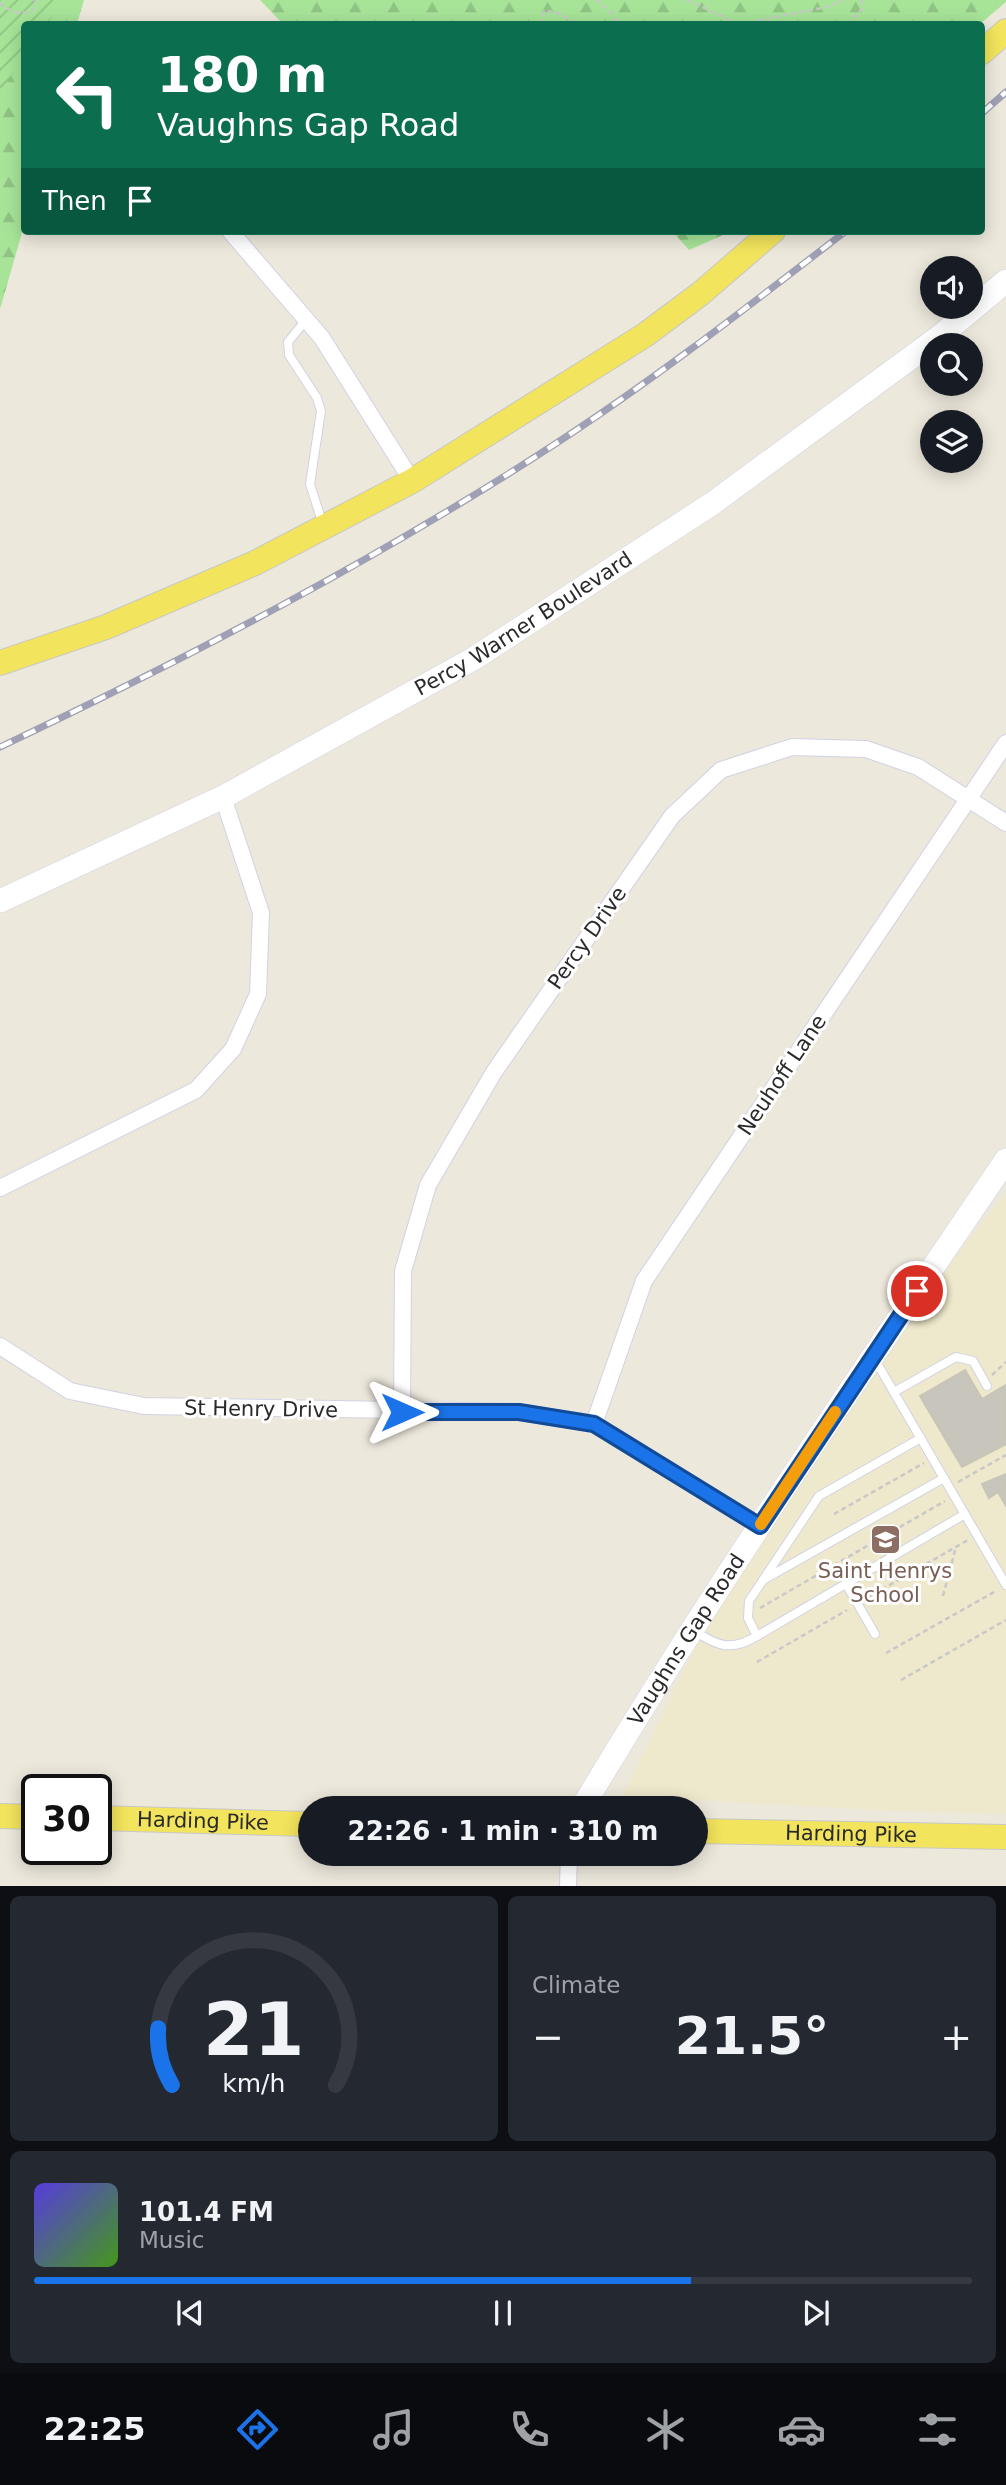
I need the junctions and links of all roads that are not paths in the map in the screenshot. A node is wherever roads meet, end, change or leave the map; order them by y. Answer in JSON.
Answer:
{"nodes":[{"id":1,"x":1006,"y":31,"type":"edge"},
{"id":2,"x":985,"y":49,"type":"edge"},
{"id":3,"x":233,"y":235,"type":"edge"},
{"id":4,"x":768,"y":235,"type":"edge"},
{"id":5,"x":1006,"y":281,"type":"edge"},
{"id":6,"x":306,"y":320,"type":"junction"},
{"id":7,"x":412,"y":481,"type":"junction"},
{"id":8,"x":324,"y":527,"type":"junction"},
{"id":9,"x":0,"y":663,"type":"edge"},
{"id":10,"x":1006,"y":743,"type":"edge"},
{"id":11,"x":968,"y":796,"type":"junction"},
{"id":12,"x":223,"y":797,"type":"junction"},
{"id":13,"x":1006,"y":823,"type":"edge"},
{"id":14,"x":0,"y":901,"type":"edge"},
{"id":15,"x":1006,"y":1160,"type":"edge"},
{"id":16,"x":0,"y":1188,"type":"edge"},
{"id":17,"x":0,"y":1346,"type":"edge"},
{"id":18,"x":873,"y":1356,"type":"junction"},
{"id":19,"x":986,"y":1385,"type":"road end"},
{"id":20,"x":894,"y":1392,"type":"junction"},
{"id":21,"x":402,"y":1412,"type":"junction"},
{"id":22,"x":594,"y":1424,"type":"junction"},
{"id":23,"x":921,"y":1438,"type":"junction"},
{"id":24,"x":944,"y":1478,"type":"junction"},
{"id":25,"x":965,"y":1514,"type":"junction"},
{"id":26,"x":760,"y":1526,"type":"junction"},
{"id":27,"x":761,"y":1582,"type":"junction"},
{"id":28,"x":846,"y":1584,"type":"junction"},
{"id":29,"x":1006,"y":1585,"type":"edge"},
{"id":30,"x":692,"y":1629,"type":"junction"},
{"id":31,"x":875,"y":1634,"type":"dead end"},
{"id":32,"x":757,"y":1636,"type":"junction"},
{"id":33,"x":589,"y":1796,"type":"edge"},
{"id":34,"x":0,"y":1816,"type":"edge"},
{"id":35,"x":21,"y":1817,"type":"edge"},
{"id":36,"x":112,"y":1818,"type":"edge"},
{"id":37,"x":298,"y":1824,"type":"edge"},
{"id":38,"x":708,"y":1831,"type":"edge"},
{"id":39,"x":1006,"y":1837,"type":"edge"},
{"id":40,"x":569,"y":1866,"type":"edge"},
{"id":41,"x":568,"y":1886,"type":"edge"}],
"edges":[{"from":1,"to":2,"type":"main road"},
{"from":3,"to":6,"type":"street"},
{"from":4,"to":7,"type":"main road"},
{"from":5,"to":12,"type":"street","name":"Percy Warner Boulevard"},
{"from":6,"to":7,"type":"street"},
{"from":6,"to":8,"type":"lane"},
{"from":7,"to":8,"type":"main road"},
{"from":8,"to":9,"type":"main road"},
{"from":10,"to":11,"type":"street","name":"Neuhoff Lane"},
{"from":11,"to":13,"type":"street","name":"Percy Drive"},
{"from":11,"to":21,"type":"street","name":"Percy Drive"},
{"from":11,"to":22,"type":"street","name":"Neuhoff Lane"},
{"from":12,"to":14,"type":"street","name":"Percy Warner Boulevard"},
{"from":12,"to":16,"type":"street"},
{"from":15,"to":18,"type":"street","name":"Vaughns Gap Road"},
{"from":17,"to":21,"type":"street","name":"St Henry Drive"},
{"from":18,"to":20,"type":"lane"},
{"from":18,"to":26,"type":"street","name":"Vaughns Gap Road"},
{"from":19,"to":20,"type":"lane"},
{"from":20,"to":23,"type":"lane"},
{"from":21,"to":22,"type":"street","name":"St Henry Drive"},
{"from":22,"to":26,"type":"street","name":"St Henry Drive"},
{"from":23,"to":24,"type":"lane"},
{"from":23,"to":27,"type":"lane"},
{"from":24,"to":25,"type":"lane"},
{"from":24,"to":27,"type":"lane"},
{"from":25,"to":28,"type":"lane"},
{"from":25,"to":29,"type":"lane"},
{"from":26,"to":30,"type":"street","name":"Vaughns Gap Road"},
{"from":27,"to":32,"type":"lane"},
{"from":28,"to":31,"type":"lane"},
{"from":28,"to":32,"type":"lane"},
{"from":30,"to":32,"type":"lane"},
{"from":30,"to":33,"type":"street","name":"Vaughns Gap Road"},
{"from":34,"to":35,"type":"main road"},
{"from":36,"to":37,"type":"main road","name":"Harding Pike"},
{"from":38,"to":39,"type":"main road","name":"Harding Pike"},
{"from":40,"to":41,"type":"street"}]}
